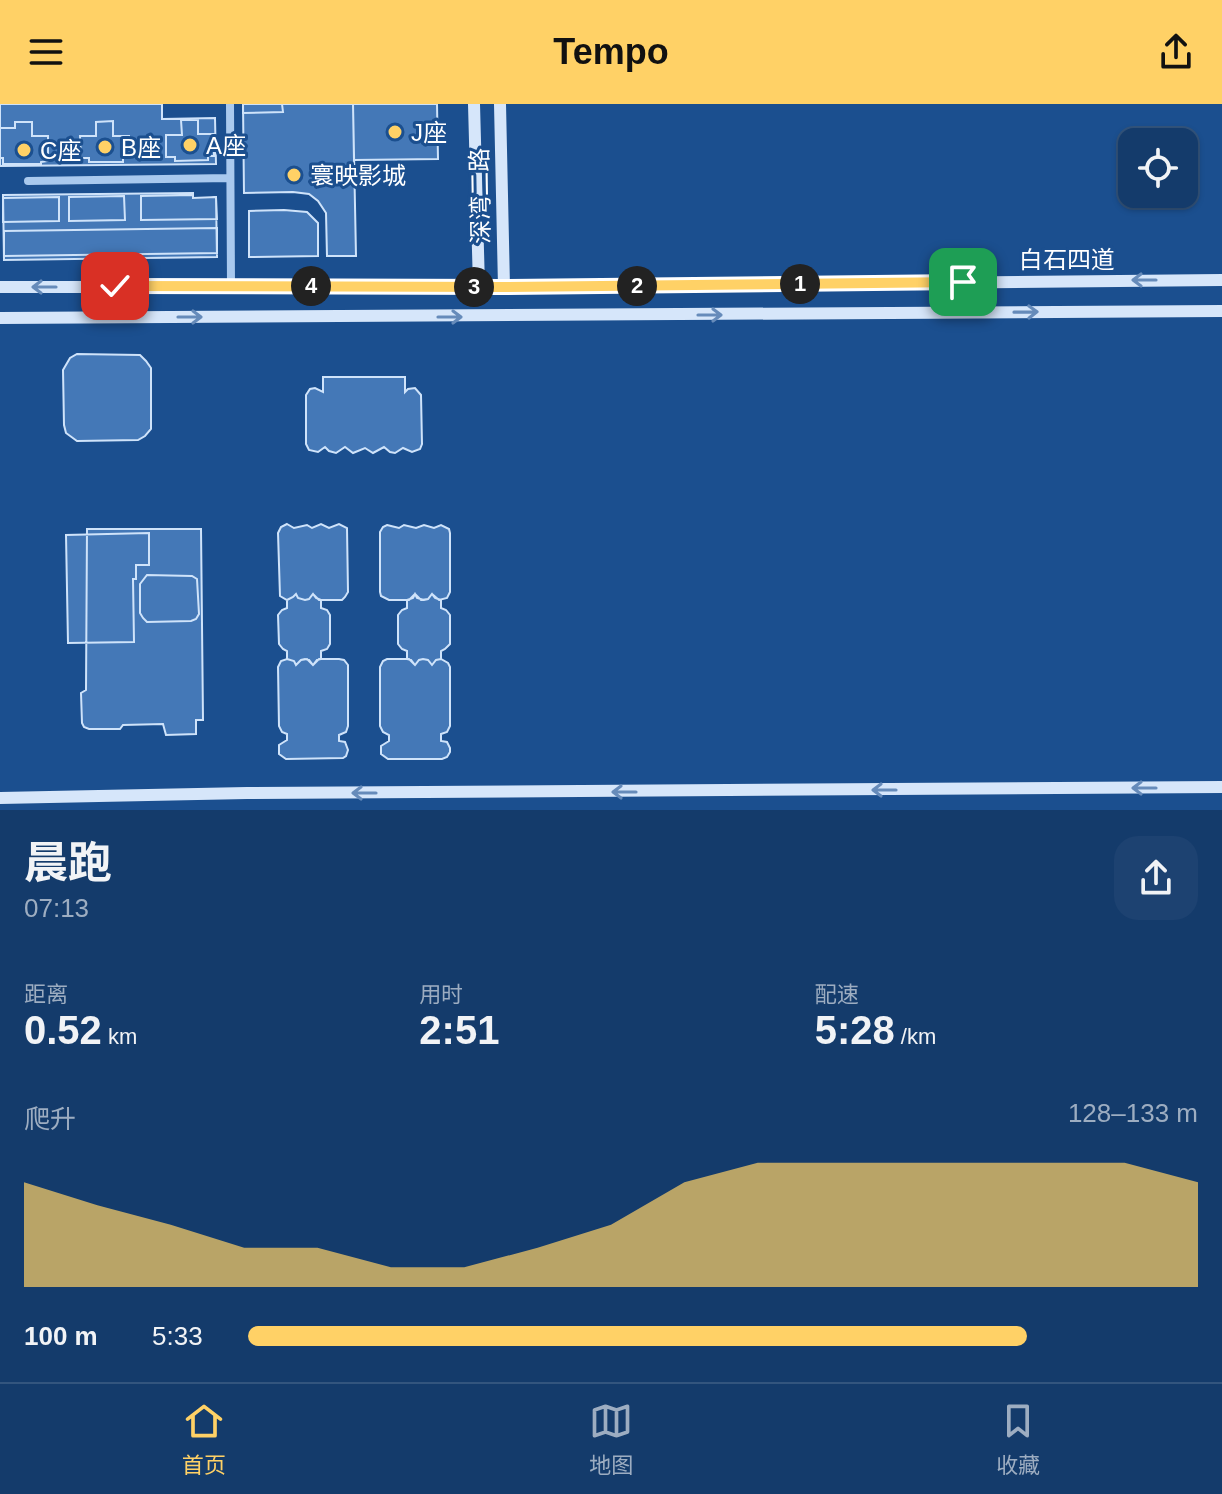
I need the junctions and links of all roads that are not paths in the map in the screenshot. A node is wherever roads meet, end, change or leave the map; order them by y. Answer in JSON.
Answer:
{"nodes":[{"id":1,"x":230,"y":104,"type":"edge"},
{"id":2,"x":474,"y":104,"type":"edge"},
{"id":3,"x":500,"y":104,"type":"edge"},
{"id":4,"x":230,"y":178,"type":"junction"},
{"id":5,"x":28,"y":181,"type":"dead end"},
{"id":6,"x":1222,"y":280,"type":"edge"},
{"id":7,"x":231,"y":286,"type":"junction"},
{"id":8,"x":0,"y":287,"type":"edge"},
{"id":9,"x":479,"y":287,"type":"junction"},
{"id":10,"x":504,"y":287,"type":"junction"},
{"id":11,"x":1222,"y":311,"type":"edge"},
{"id":12,"x":0,"y":318,"type":"edge"},
{"id":13,"x":1222,"y":787,"type":"edge"},
{"id":14,"x":0,"y":798,"type":"edge"}],
"edges":[{"from":1,"to":4,"type":"street"},
{"from":2,"to":9,"type":"street","name":"深湾二路"},
{"from":3,"to":10,"type":"street","name":"深湾二路"},
{"from":4,"to":5,"type":"street"},
{"from":4,"to":7,"type":"street"},
{"from":6,"to":10,"type":"street","name":"白石四道","one_way":true},
{"from":7,"to":8,"type":"street","name":"白石四道","one_way":true},
{"from":7,"to":9,"type":"street","name":"白石四道"},
{"from":9,"to":10,"type":"street","name":"白石四道"},
{"from":12,"to":11,"type":"street","one_way":true},
{"from":13,"to":14,"type":"street","one_way":true}]}
